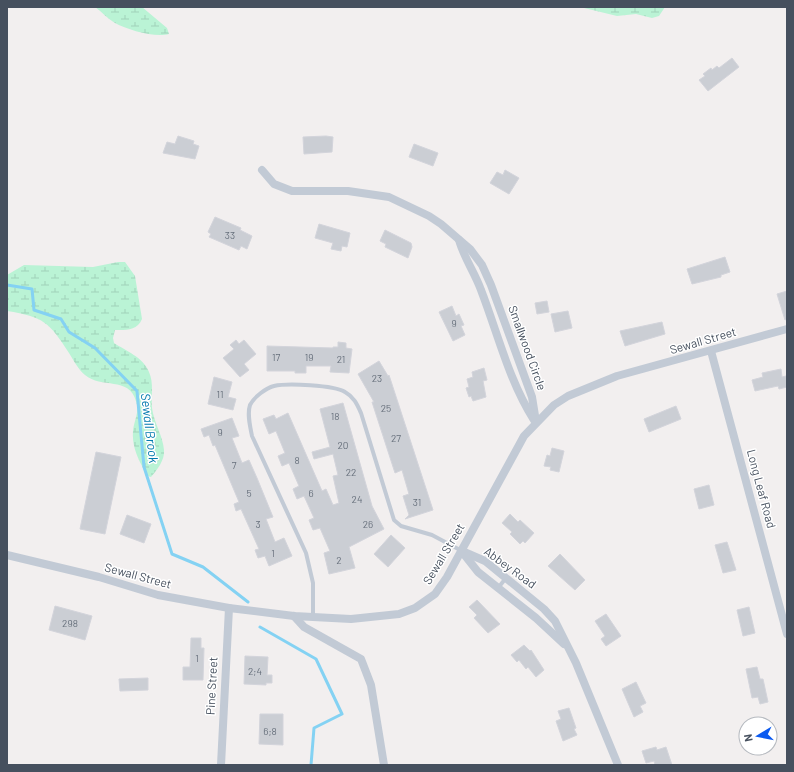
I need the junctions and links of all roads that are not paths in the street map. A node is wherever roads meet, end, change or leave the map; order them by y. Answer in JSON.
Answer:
{"nodes":[{"id":1,"x":262,"y":170,"type":"dead end"},
{"id":2,"x":459,"y":240,"type":"junction"},
{"id":3,"x":491,"y":285,"type":"junction"},
{"id":4,"x":481,"y":289,"type":"junction"},
{"id":5,"x":787,"y":328,"type":"edge"},
{"id":6,"x":711,"y":351,"type":"junction"},
{"id":7,"x":536,"y":422,"type":"junction"},
{"id":8,"x":462,"y":551,"type":"junction"},
{"id":9,"x":7,"y":555,"type":"edge"},
{"id":10,"x":506,"y":578,"type":"junction"},
{"id":11,"x":498,"y":588,"type":"junction"},
{"id":12,"x":787,"y":600,"type":"edge"},
{"id":13,"x":779,"y":602,"type":"junction"},
{"id":14,"x":229,"y":608,"type":"junction"},
{"id":15,"x":544,"y":609,"type":"junction"},
{"id":16,"x":294,"y":616,"type":"junction"},
{"id":17,"x":313,"y":617,"type":"junction"},
{"id":18,"x":536,"y":618,"type":"junction"},
{"id":19,"x":787,"y":634,"type":"edge"},
{"id":20,"x":569,"y":649,"type":"junction"},
{"id":21,"x":221,"y":765,"type":"edge"},
{"id":22,"x":384,"y":765,"type":"edge"},
{"id":23,"x":618,"y":765,"type":"edge"}],
"edges":[{"from":1,"to":2,"type":"street","name":"Smallwood Circle"},
{"from":2,"to":3,"type":"street","name":"Smallwood Circle"},
{"from":2,"to":4,"type":"street","name":"Smallwood Circle"},
{"from":3,"to":4,"type":"lane"},
{"from":3,"to":7,"type":"street","name":"Smallwood Circle"},
{"from":4,"to":7,"type":"street","name":"Smallwood Circle"},
{"from":5,"to":6,"type":"street","name":"Sewall Street"},
{"from":6,"to":7,"type":"street","name":"Sewall Street"},
{"from":6,"to":13,"type":"street","name":"Long Leaf Road"},
{"from":7,"to":8,"type":"street","name":"Sewall Street"},
{"from":8,"to":10,"type":"street","name":"Abbey Road"},
{"from":8,"to":11,"type":"street","name":"Abbey Road"},
{"from":8,"to":17,"type":"street","name":"Sewall Street"},
{"from":8,"to":17,"type":"lane"},
{"from":9,"to":14,"type":"street","name":"Sewall Street"},
{"from":10,"to":11,"type":"lane"},
{"from":10,"to":15,"type":"street","name":"Abbey Road"},
{"from":11,"to":18,"type":"street","name":"Abbey Road"},
{"from":12,"to":13,"type":"street"},
{"from":13,"to":19,"type":"street","name":"Long Leaf Road"},
{"from":14,"to":16,"type":"street","name":"Sewall Street"},
{"from":14,"to":21,"type":"street","name":"Pine Street"},
{"from":15,"to":18,"type":"lane"},
{"from":15,"to":20,"type":"street","name":"Abbey Road"},
{"from":16,"to":17,"type":"street","name":"Sewall Street"},
{"from":16,"to":22,"type":"street"},
{"from":18,"to":20,"type":"street","name":"Abbey Road"},
{"from":20,"to":23,"type":"street","name":"Abbey Road"}]}
